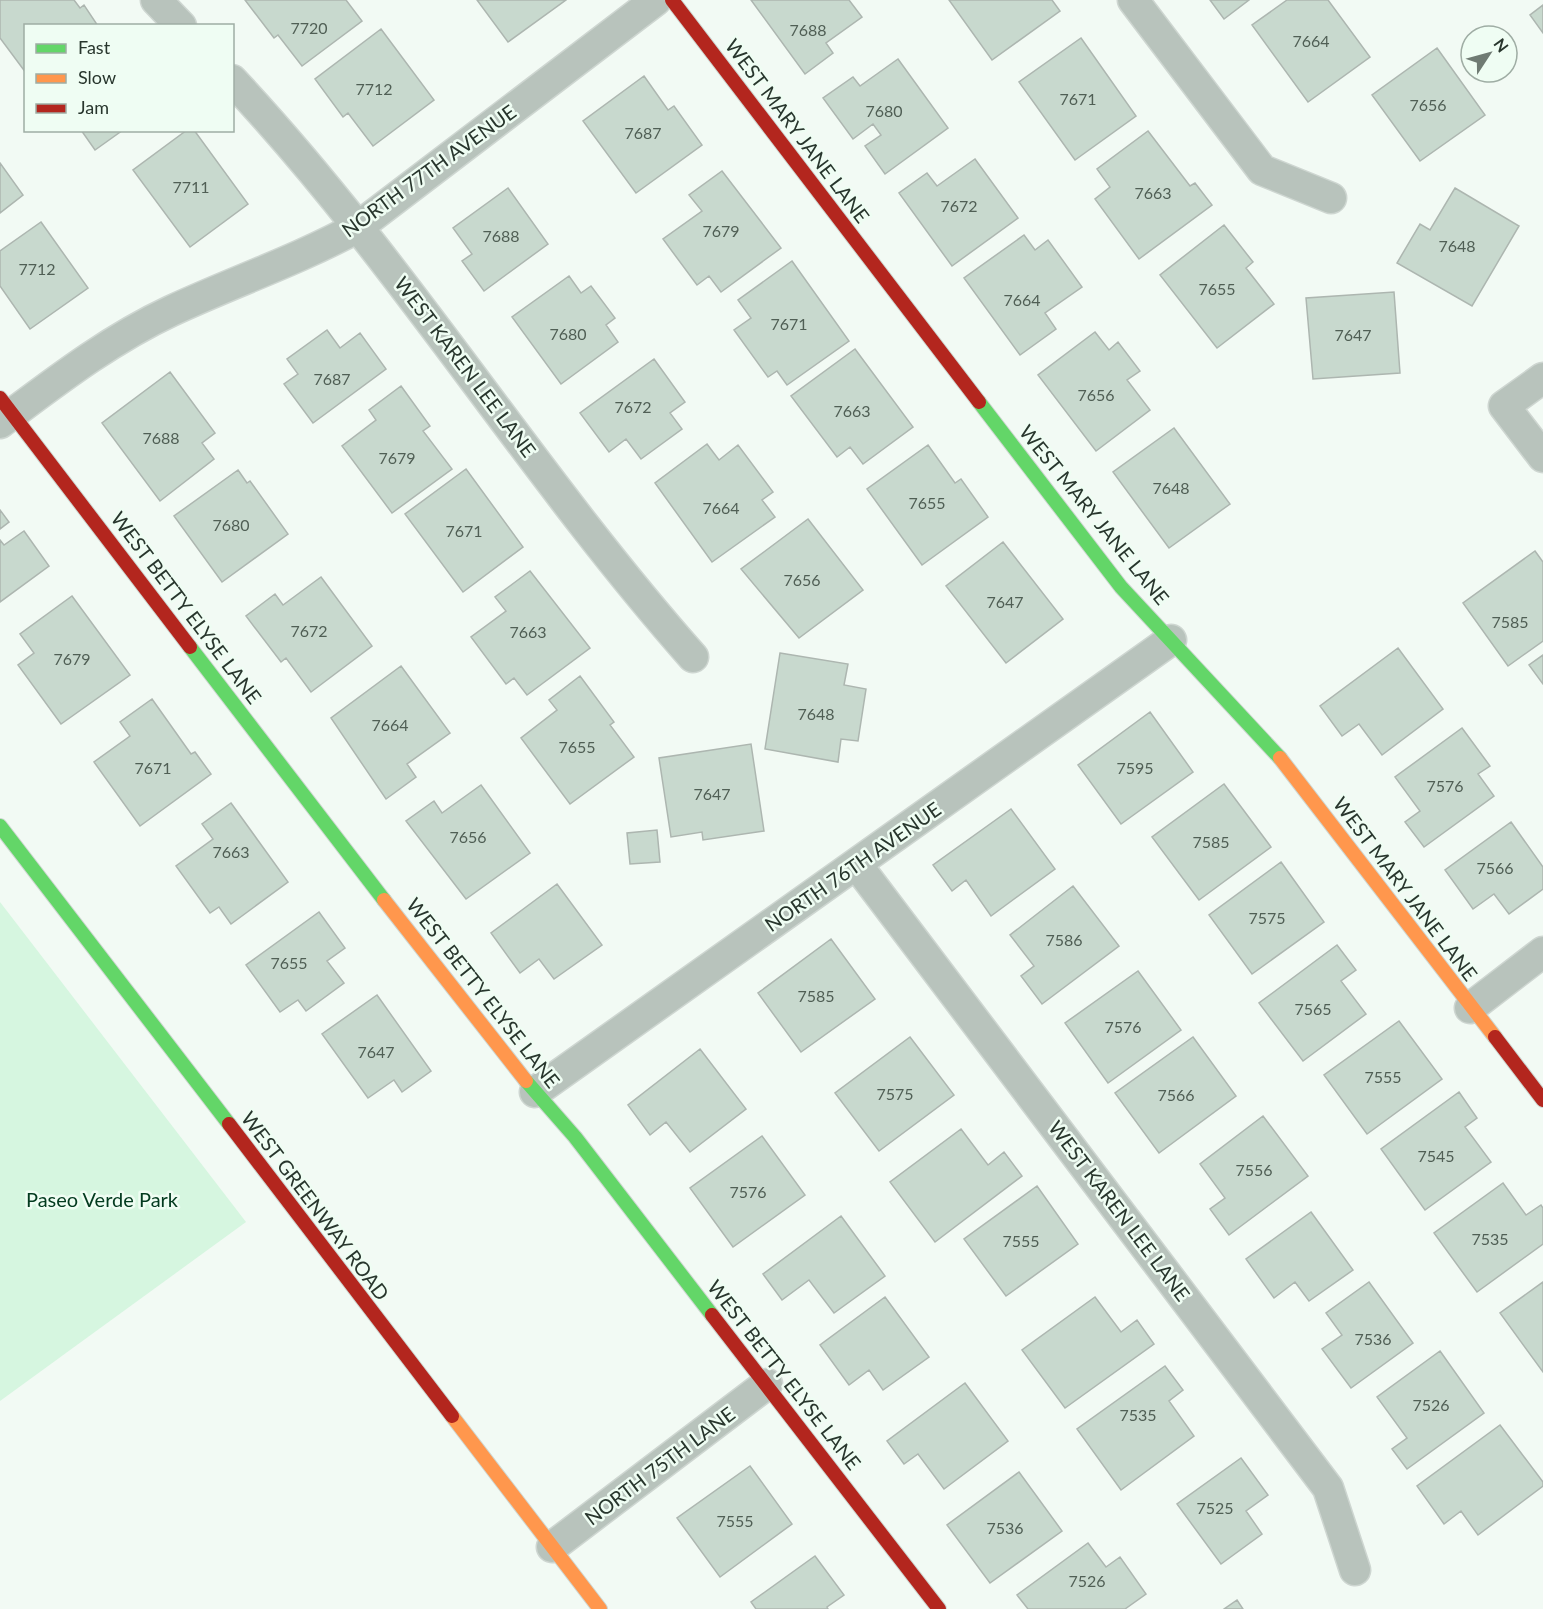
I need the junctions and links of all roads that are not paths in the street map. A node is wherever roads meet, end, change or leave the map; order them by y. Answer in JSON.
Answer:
{"nodes":[{"id":1,"x":156,"y":0,"type":"edge"},
{"id":2,"x":656,"y":0,"type":"edge"},
{"id":3,"x":672,"y":0,"type":"edge"},
{"id":4,"x":1132,"y":0,"type":"edge"},
{"id":5,"x":179,"y":24,"type":"edge"},
{"id":6,"x":234,"y":82,"type":"edge"},
{"id":7,"x":1331,"y":198,"type":"dead end"},
{"id":8,"x":358,"y":227,"type":"junction"},
{"id":9,"x":1543,"y":378,"type":"edge"},
{"id":10,"x":4,"y":412,"type":"edge"},
{"id":11,"x":1543,"y":457,"type":"edge"},
{"id":12,"x":1171,"y":640,"type":"junction"},
{"id":13,"x":693,"y":657,"type":"dead end"},
{"id":14,"x":0,"y":826,"type":"edge"},
{"id":15,"x":858,"y":865,"type":"junction"},
{"id":16,"x":1543,"y":952,"type":"edge"},
{"id":17,"x":1470,"y":1008,"type":"junction"},
{"id":18,"x":535,"y":1092,"type":"junction"},
{"id":19,"x":1543,"y":1100,"type":"edge"},
{"id":20,"x":768,"y":1384,"type":"junction"},
{"id":21,"x":552,"y":1547,"type":"junction"},
{"id":22,"x":1355,"y":1570,"type":"dead end"},
{"id":23,"x":600,"y":1609,"type":"edge"},
{"id":24,"x":939,"y":1609,"type":"edge"}],
"edges":[{"from":1,"to":5,"type":"street"},
{"from":2,"to":8,"type":"street","name":"NORTH 77TH AVENUE"},
{"from":3,"to":12,"type":"street","name":"WEST MARY JANE LANE"},
{"from":4,"to":7,"type":"street"},
{"from":6,"to":8,"type":"street","name":"WEST KAREN LEE LANE"},
{"from":8,"to":10,"type":"street","name":"NORTH 77TH AVENUE"},
{"from":8,"to":13,"type":"street","name":"WEST KAREN LEE LANE"},
{"from":9,"to":11,"type":"street"},
{"from":10,"to":18,"type":"street","name":"WEST BETTY ELYSE LANE"},
{"from":12,"to":15,"type":"street","name":"NORTH 76TH AVENUE"},
{"from":12,"to":17,"type":"street","name":"WEST MARY JANE LANE"},
{"from":14,"to":21,"type":"street","name":"WEST GREENWAY ROAD"},
{"from":15,"to":18,"type":"street","name":"NORTH 76TH AVENUE"},
{"from":15,"to":22,"type":"street","name":"WEST KAREN LEE LANE"},
{"from":16,"to":17,"type":"street"},
{"from":17,"to":19,"type":"street","name":"WEST MARY JANE LANE"},
{"from":18,"to":20,"type":"street","name":"WEST BETTY ELYSE LANE"},
{"from":20,"to":21,"type":"street","name":"NORTH 75TH LANE"},
{"from":20,"to":24,"type":"street","name":"WEST BETTY ELYSE LANE"},
{"from":21,"to":23,"type":"street","name":"WEST GREENWAY ROAD"}]}
